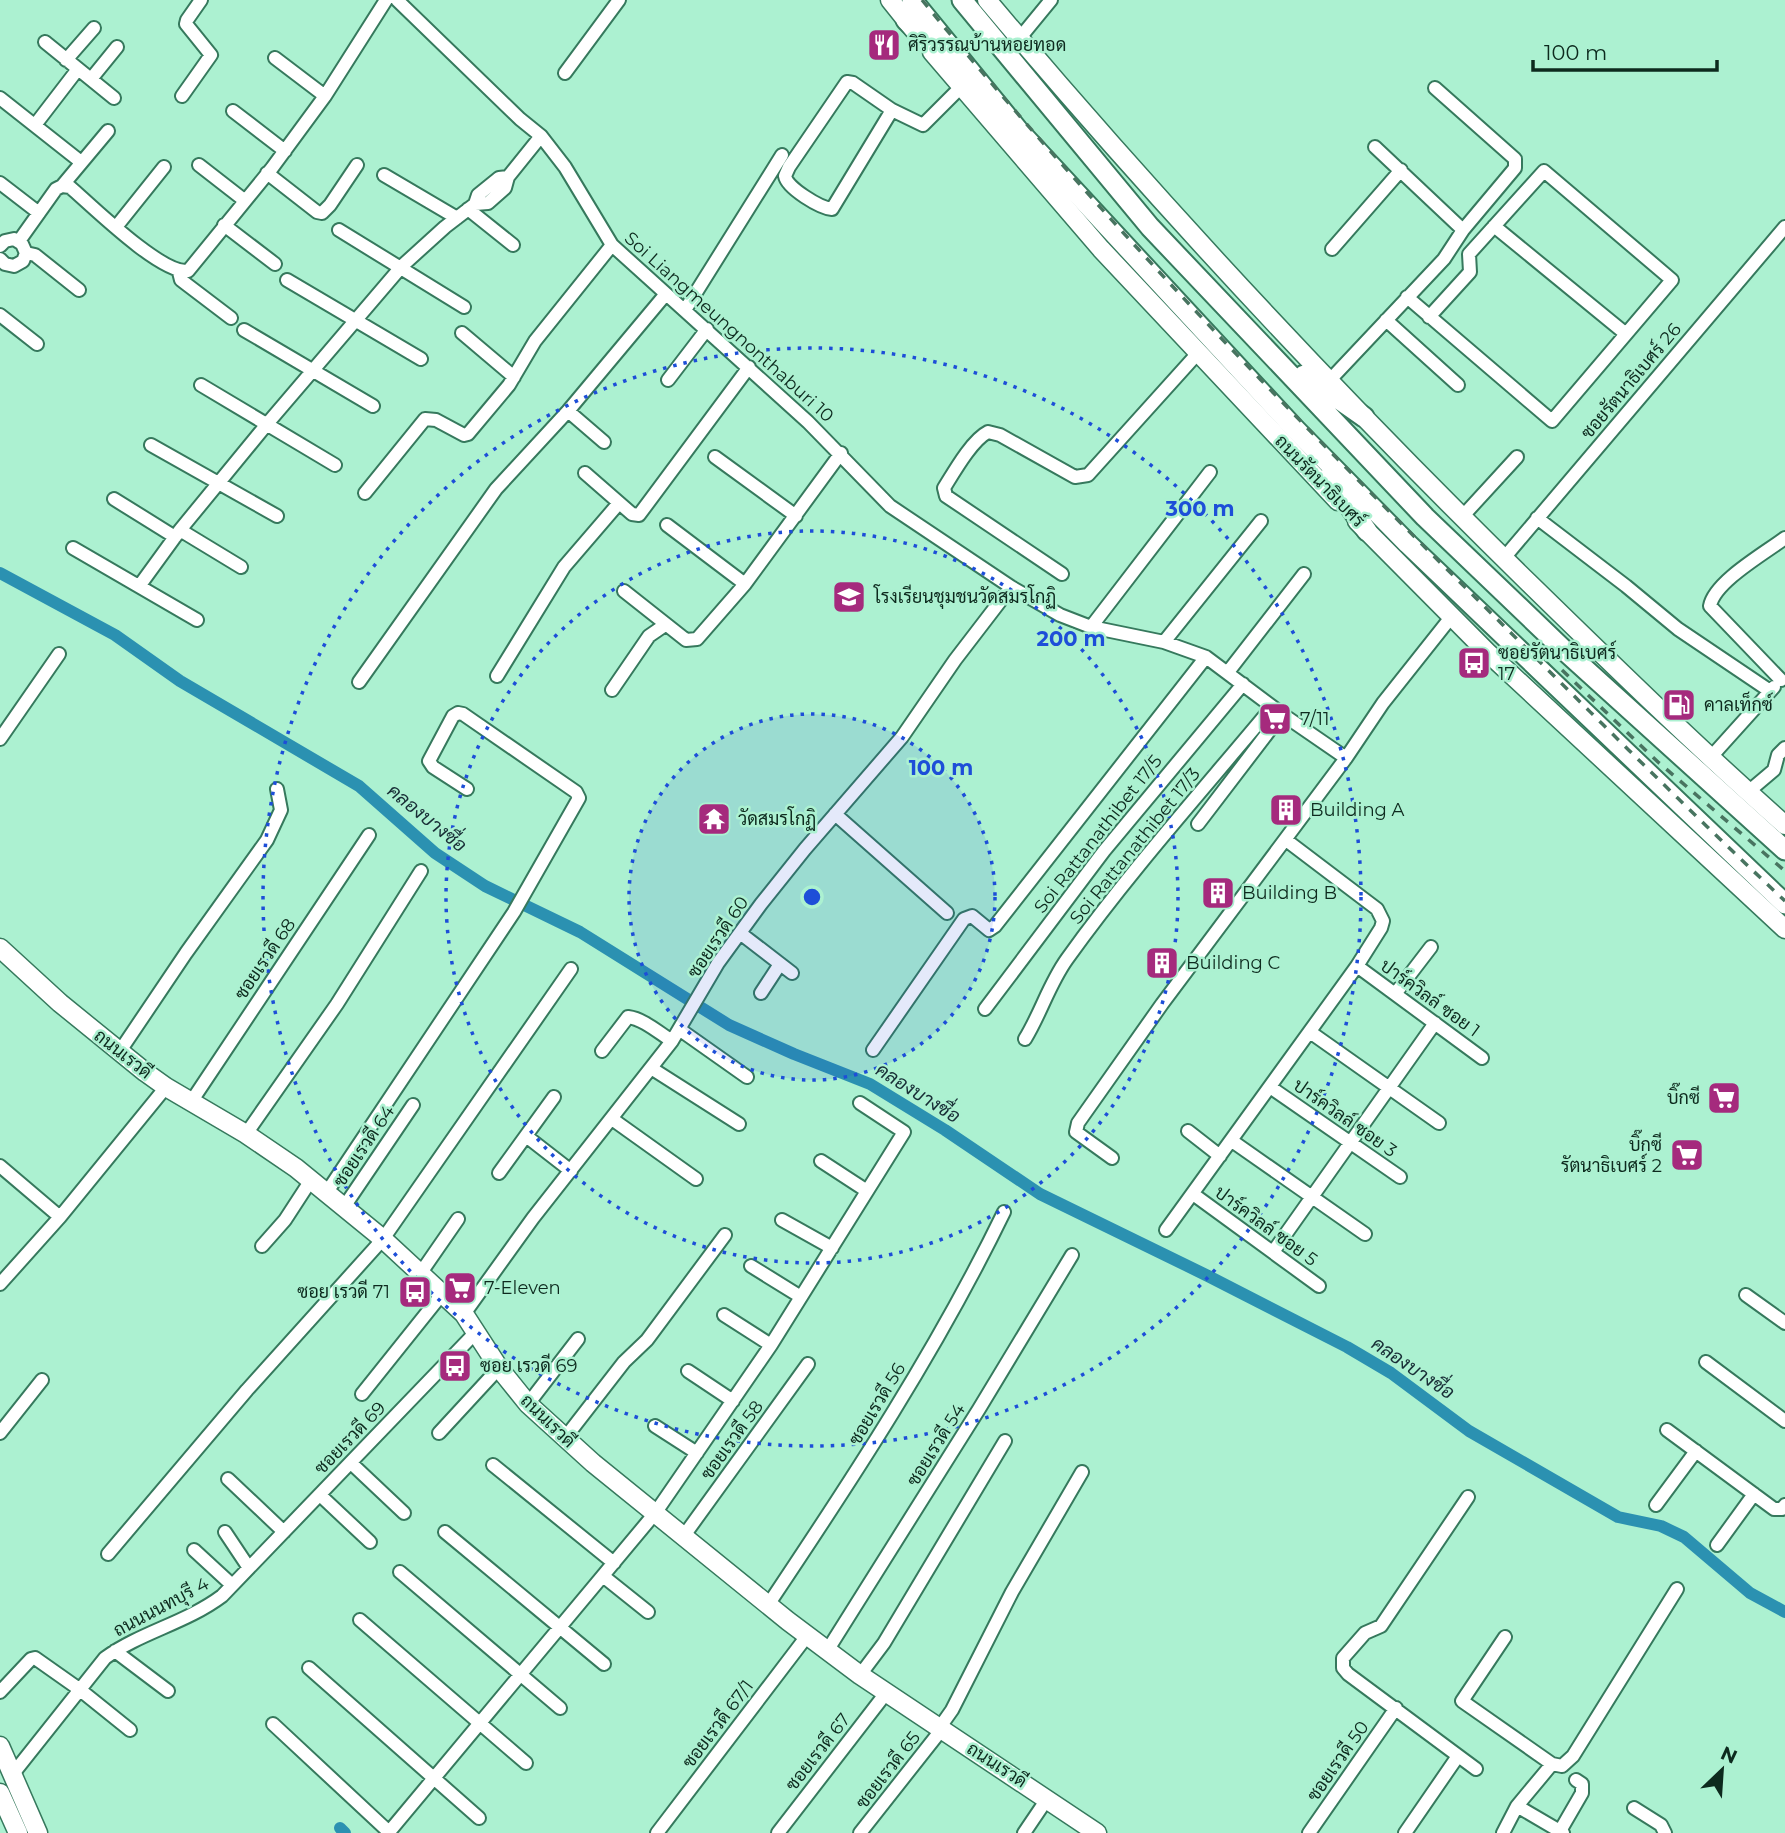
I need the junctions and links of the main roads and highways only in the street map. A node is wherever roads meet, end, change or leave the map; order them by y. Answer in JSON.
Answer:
{"nodes":[{"id":1,"x":890,"y":0,"type":"edge"},
{"id":2,"x":912,"y":0,"type":"edge"},
{"id":3,"x":962,"y":0,"type":"edge"},
{"id":4,"x":987,"y":0,"type":"edge"},
{"id":5,"x":906,"y":20,"type":"junction"},
{"id":6,"x":1018,"y":130,"type":"junction"},
{"id":7,"x":1269,"y":350,"type":"junction"},
{"id":8,"x":1364,"y":417,"type":"junction"},
{"id":9,"x":1295,"y":429,"type":"junction"},
{"id":10,"x":1367,"y":531,"type":"junction"},
{"id":11,"x":1785,"y":825,"type":"edge"},
{"id":12,"x":1785,"y":850,"type":"edge"},
{"id":13,"x":1785,"y":904,"type":"edge"},
{"id":14,"x":1785,"y":929,"type":"edge"},
{"id":15,"x":1,"y":953,"type":"edge"},
{"id":16,"x":0,"y":1746,"type":"edge"},
{"id":17,"x":0,"y":1793,"type":"edge"},
{"id":18,"x":18,"y":1833,"type":"edge"},
{"id":19,"x":38,"y":1833,"type":"edge"},
{"id":20,"x":1097,"y":1833,"type":"edge"}],
"edges":[{"from":1,"to":5,"type":"main road","name":"ถนนรัตนาธิเบศร์"},
{"from":2,"to":6,"type":"main road","name":"ถนนรัตนาธิเบศร์"},
{"from":3,"to":7,"type":"main road"},
{"from":4,"to":8,"type":"main road"},
{"from":5,"to":6,"type":"main road"},
{"from":5,"to":10,"type":"main road","name":"ถนนรัตนาธิเบศร์"},
{"from":6,"to":9,"type":"main road","name":"ถนนรัตนาธิเบศร์"},
{"from":7,"to":8,"type":"main road"},
{"from":7,"to":12,"type":"main road"},
{"from":8,"to":11,"type":"main road"},
{"from":9,"to":10,"type":"main road"},
{"from":9,"to":13,"type":"main road","name":"ถนนรัตนาธิเบศร์"},
{"from":10,"to":14,"type":"main road","name":"ถนนรัตนาธิเบศร์"},
{"from":15,"to":20,"type":"main road","name":"ถนนเรวดี"},
{"from":16,"to":19,"type":"main road"},
{"from":17,"to":18,"type":"main road"}]}
